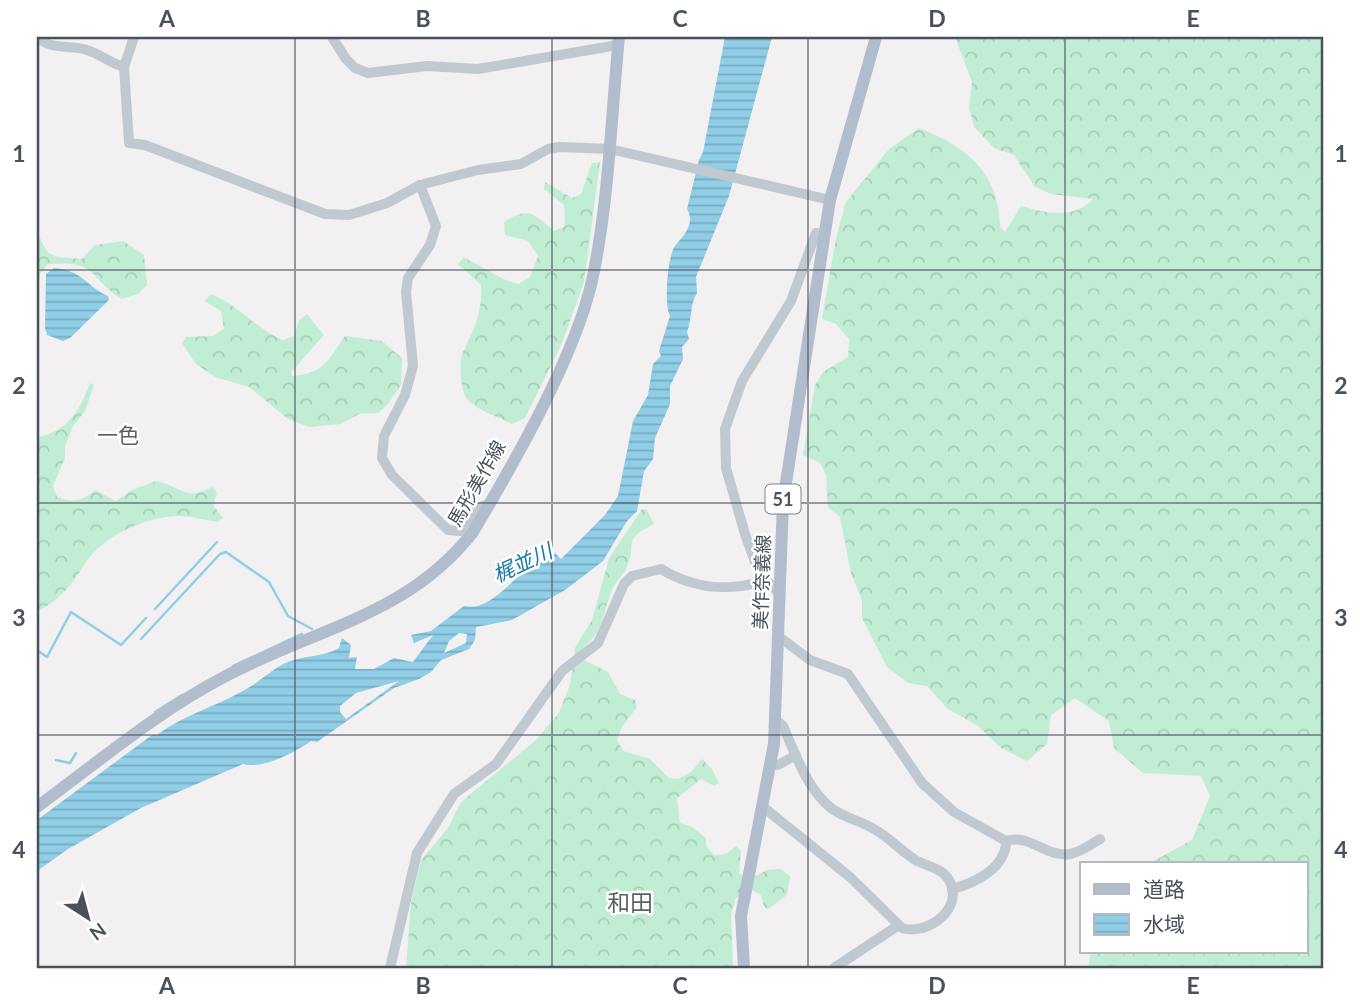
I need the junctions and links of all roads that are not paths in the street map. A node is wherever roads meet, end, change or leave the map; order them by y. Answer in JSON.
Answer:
{"nodes":[{"id":1,"x":37,"y":37,"type":"edge"},
{"id":2,"x":134,"y":37,"type":"edge"},
{"id":3,"x":332,"y":37,"type":"edge"},
{"id":4,"x":876,"y":37,"type":"edge"},
{"id":5,"x":618,"y":41,"type":"edge"},
{"id":6,"x":124,"y":67,"type":"junction"},
{"id":7,"x":610,"y":149,"type":"junction"},
{"id":8,"x":420,"y":185,"type":"junction"},
{"id":9,"x":830,"y":200,"type":"junction"},
{"id":10,"x":825,"y":235,"type":"junction"},
{"id":11,"x":490,"y":503,"type":"junction"},
{"id":12,"x":764,"y":581,"type":"junction"},
{"id":13,"x":779,"y":593,"type":"junction"},
{"id":14,"x":778,"y":636,"type":"junction"},
{"id":15,"x":776,"y":720,"type":"junction"},
{"id":16,"x":796,"y":755,"type":"junction"},
{"id":17,"x":771,"y":765,"type":"junction"},
{"id":18,"x":37,"y":807,"type":"edge"},
{"id":19,"x":762,"y":807,"type":"junction"},
{"id":20,"x":1100,"y":839,"type":"dead end"},
{"id":21,"x":1006,"y":841,"type":"junction"},
{"id":22,"x":952,"y":889,"type":"junction"},
{"id":23,"x":898,"y":925,"type":"junction"},
{"id":24,"x":390,"y":968,"type":"edge"},
{"id":25,"x":744,"y":968,"type":"edge"},
{"id":26,"x":834,"y":968,"type":"edge"}],
"edges":[{"from":1,"to":6,"type":"street"},
{"from":2,"to":6,"type":"street"},
{"from":3,"to":5,"type":"street"},
{"from":4,"to":9,"type":"main road","name":"美作奈義線","number":"51"},
{"from":5,"to":7,"type":"main road","name":"馬形美作線"},
{"from":6,"to":8,"type":"street"},
{"from":7,"to":8,"type":"street"},
{"from":7,"to":9,"type":"street"},
{"from":7,"to":11,"type":"main road","name":"馬形美作線"},
{"from":8,"to":11,"type":"street"},
{"from":9,"to":10,"type":"main road","name":"美作奈義線","number":"51"},
{"from":10,"to":12,"type":"street"},
{"from":10,"to":13,"type":"main road","name":"美作奈義線","number":"51"},
{"from":11,"to":18,"type":"main road","name":"馬形美作線"},
{"from":12,"to":13,"type":"street"},
{"from":12,"to":24,"type":"street"},
{"from":13,"to":14,"type":"main road","name":"美作奈義線","number":"51"},
{"from":14,"to":15,"type":"main road","name":"美作奈義線","number":"51"},
{"from":14,"to":21,"type":"street"},
{"from":15,"to":16,"type":"street"},
{"from":15,"to":17,"type":"main road","name":"美作奈義線","number":"51"},
{"from":16,"to":17,"type":"street"},
{"from":16,"to":22,"type":"street"},
{"from":17,"to":19,"type":"main road","name":"美作奈義線","number":"51"},
{"from":19,"to":23,"type":"street"},
{"from":19,"to":25,"type":"main road","name":"美作奈義線","number":"51"},
{"from":20,"to":21,"type":"street"},
{"from":21,"to":22,"type":"street"},
{"from":22,"to":23,"type":"street"},
{"from":23,"to":26,"type":"street"}]}
